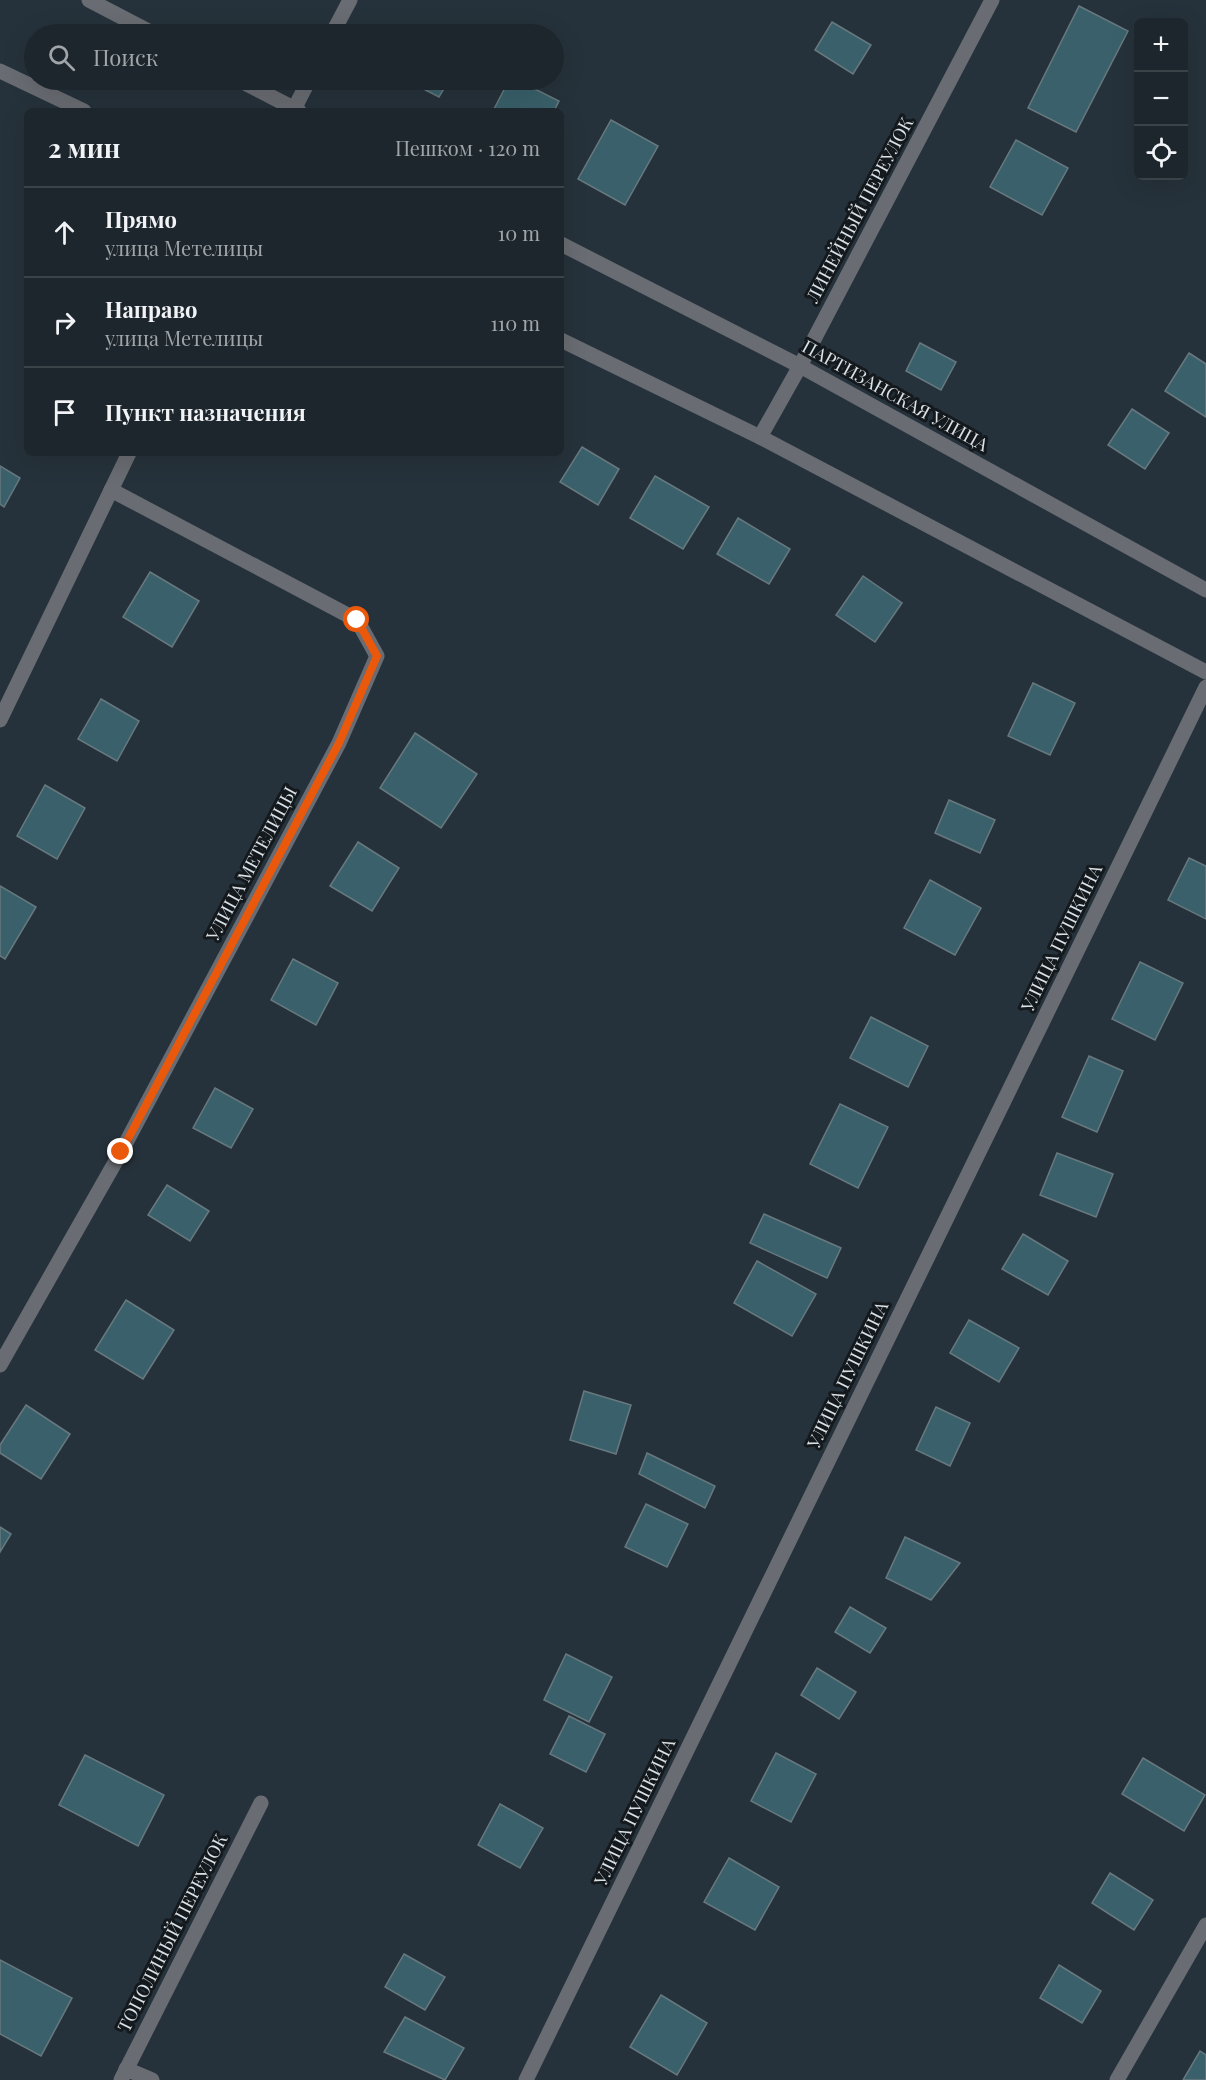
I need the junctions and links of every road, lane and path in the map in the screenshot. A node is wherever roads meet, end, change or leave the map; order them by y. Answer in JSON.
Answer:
{"nodes":[{"id":1,"x":89,"y":0,"type":"edge"},
{"id":2,"x":350,"y":0,"type":"edge"},
{"id":3,"x":992,"y":0,"type":"edge"},
{"id":4,"x":135,"y":24,"type":"edge"},
{"id":5,"x":337,"y":24,"type":"edge"},
{"id":6,"x":0,"y":72,"type":"edge"},
{"id":7,"x":24,"y":83,"type":"edge"},
{"id":8,"x":39,"y":90,"type":"edge"},
{"id":9,"x":258,"y":90,"type":"edge"},
{"id":10,"x":304,"y":90,"type":"edge"},
{"id":11,"x":78,"y":108,"type":"edge"},
{"id":12,"x":291,"y":108,"type":"edge"},
{"id":13,"x":296,"y":108,"type":"edge"},
{"id":14,"x":564,"y":246,"type":"edge"},
{"id":15,"x":564,"y":341,"type":"edge"},
{"id":16,"x":800,"y":366,"type":"junction"},
{"id":17,"x":759,"y":437,"type":"junction"},
{"id":18,"x":128,"y":456,"type":"edge"},
{"id":19,"x":111,"y":490,"type":"junction"},
{"id":20,"x":1206,"y":590,"type":"edge"},
{"id":21,"x":1206,"y":672,"type":"edge"},
{"id":22,"x":1206,"y":687,"type":"edge"},
{"id":23,"x":0,"y":720,"type":"edge"},
{"id":24,"x":0,"y":1365,"type":"edge"},
{"id":25,"x":261,"y":1803,"type":"dead end"},
{"id":26,"x":1206,"y":1925,"type":"edge"},
{"id":27,"x":123,"y":2074,"type":"edge"},
{"id":28,"x":152,"y":2080,"type":"edge"},
{"id":29,"x":526,"y":2080,"type":"edge"},
{"id":30,"x":1117,"y":2080,"type":"edge"}],
"edges":[{"from":1,"to":4,"type":"street"},
{"from":2,"to":5,"type":"street"},
{"from":3,"to":16,"type":"street","name":"ЛИНЕЙНЫЙ ПЕРЕУЛОК"},
{"from":6,"to":7,"type":"street"},
{"from":8,"to":11,"type":"street"},
{"from":9,"to":12,"type":"street"},
{"from":10,"to":13,"type":"street"},
{"from":14,"to":16,"type":"street","name":"ПАРТИЗАНСКАЯ УЛИЦА"},
{"from":15,"to":17,"type":"street"},
{"from":16,"to":17,"type":"street","name":"ЛИНЕЙНЫЙ ПЕРЕУЛОК"},
{"from":16,"to":20,"type":"street","name":"ПАРТИЗАНСКАЯ УЛИЦА"},
{"from":17,"to":21,"type":"street"},
{"from":18,"to":19,"type":"street"},
{"from":19,"to":23,"type":"street"},
{"from":19,"to":24,"type":"street","name":"УЛИЦА МЕТЕЛИЦЫ"},
{"from":22,"to":29,"type":"street","name":"УЛИЦА ПУШКИНА"},
{"from":25,"to":27,"type":"street","name":"ТОПОЛИНЫЙ ПЕРЕУЛОК"},
{"from":26,"to":30,"type":"street"},
{"from":27,"to":28,"type":"street"}]}
